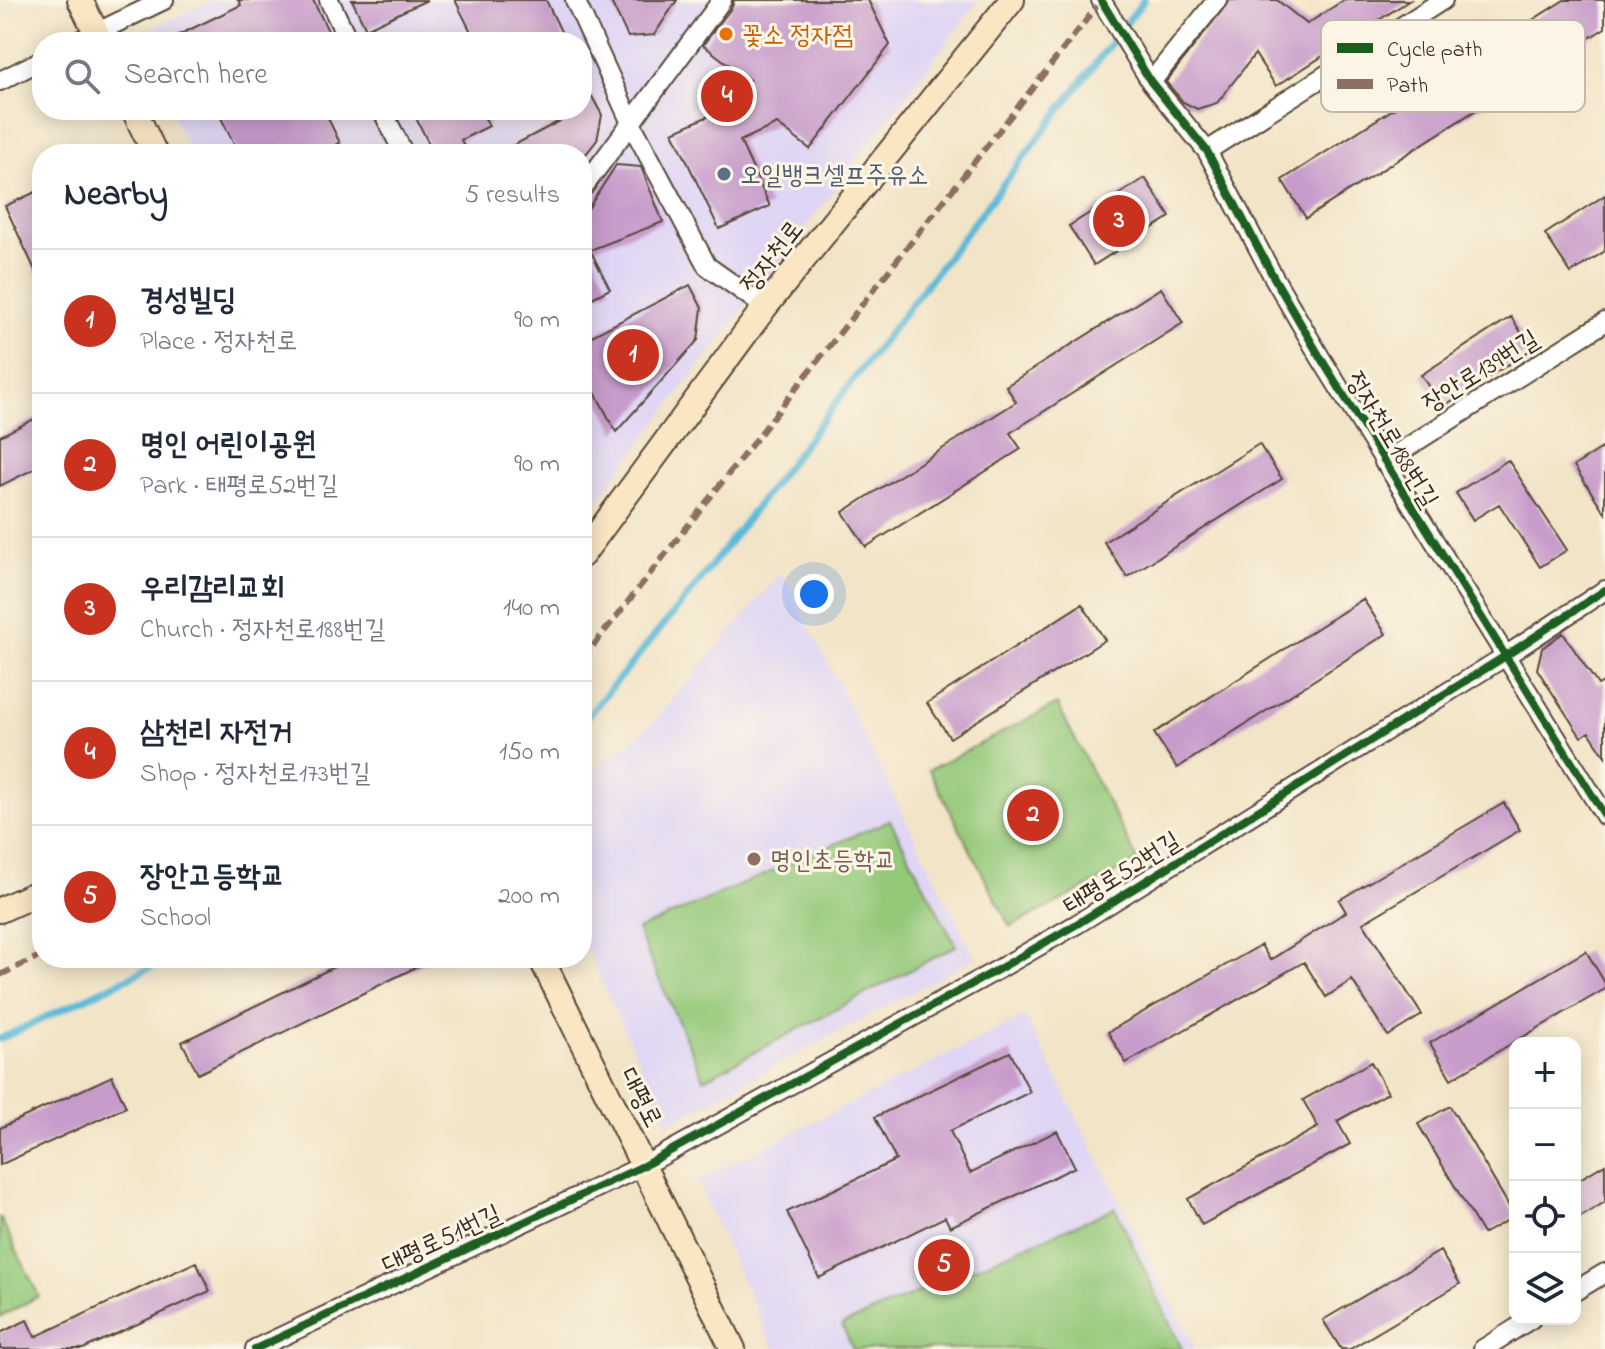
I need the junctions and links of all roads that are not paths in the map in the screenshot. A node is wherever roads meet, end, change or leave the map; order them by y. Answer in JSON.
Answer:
{"nodes":[{"id":1,"x":80,"y":0,"type":"edge"},
{"id":2,"x":164,"y":0,"type":"edge"},
{"id":3,"x":329,"y":0,"type":"edge"},
{"id":4,"x":575,"y":0,"type":"edge"},
{"id":5,"x":722,"y":0,"type":"edge"},
{"id":6,"x":1012,"y":0,"type":"edge"},
{"id":7,"x":1101,"y":0,"type":"edge"},
{"id":8,"x":1217,"y":0,"type":"edge"},
{"id":9,"x":1443,"y":0,"type":"edge"},
{"id":10,"x":1412,"y":20,"type":"edge"},
{"id":11,"x":89,"y":32,"type":"edge"},
{"id":12,"x":104,"y":32,"type":"edge"},
{"id":13,"x":344,"y":32,"type":"edge"},
{"id":14,"x":590,"y":32,"type":"edge"},
{"id":15,"x":592,"y":37,"type":"edge"},
{"id":16,"x":32,"y":65,"type":"edge"},
{"id":17,"x":1321,"y":78,"type":"edge"},
{"id":18,"x":0,"y":81,"type":"edge"},
{"id":19,"x":1151,"y":82,"type":"junction"},
{"id":20,"x":139,"y":120,"type":"edge"},
{"id":21,"x":387,"y":120,"type":"edge"},
{"id":22,"x":631,"y":123,"type":"junction"},
{"id":23,"x":150,"y":144,"type":"edge"},
{"id":24,"x":399,"y":144,"type":"edge"},
{"id":25,"x":1207,"y":151,"type":"junction"},
{"id":26,"x":592,"y":176,"type":"edge"},
{"id":27,"x":765,"y":307,"type":"junction"},
{"id":28,"x":1605,"y":322,"type":"edge"},
{"id":29,"x":1384,"y":462,"type":"junction"},
{"id":30,"x":592,"y":541,"type":"edge"},
{"id":31,"x":1605,"y":590,"type":"edge"},
{"id":32,"x":1504,"y":657,"type":"junction"},
{"id":33,"x":1605,"y":816,"type":"edge"},
{"id":34,"x":32,"y":896,"type":"edge"},
{"id":35,"x":0,"y":910,"type":"edge"},
{"id":36,"x":546,"y":968,"type":"edge"},
{"id":37,"x":645,"y":1165,"type":"junction"},
{"id":38,"x":1605,"y":1273,"type":"edge"},
{"id":39,"x":1581,"y":1287,"type":"edge"},
{"id":40,"x":1521,"y":1325,"type":"edge"},
{"id":41,"x":255,"y":1349,"type":"edge"},
{"id":42,"x":733,"y":1349,"type":"edge"},
{"id":43,"x":1483,"y":1349,"type":"edge"}],
"edges":[{"from":1,"to":11,"type":"street"},
{"from":2,"to":12,"type":"street"},
{"from":3,"to":13,"type":"street"},
{"from":4,"to":14,"type":"street"},
{"from":5,"to":22,"type":"street"},
{"from":6,"to":27,"type":"street","name":"정자천로"},
{"from":7,"to":19,"type":"street","name":"정자천로188번길"},
{"from":8,"to":19,"type":"street"},
{"from":9,"to":10,"type":"street"},
{"from":15,"to":22,"type":"street"},
{"from":16,"to":18,"type":"street"},
{"from":17,"to":25,"type":"street"},
{"from":19,"to":25,"type":"street","name":"정자천로188번길"},
{"from":20,"to":23,"type":"street"},
{"from":21,"to":24,"type":"street"},
{"from":22,"to":26,"type":"street"},
{"from":22,"to":27,"type":"street"},
{"from":25,"to":29,"type":"street","name":"정자천로188번길"},
{"from":27,"to":30,"type":"street","name":"정자천로"},
{"from":28,"to":29,"type":"street","name":"장안로139번길"},
{"from":29,"to":32,"type":"street","name":"정자천로188번길"},
{"from":31,"to":32,"type":"street","name":"태평로52번길"},
{"from":32,"to":33,"type":"street","name":"정자천로188번길"},
{"from":32,"to":37,"type":"street","name":"태평로52번길"},
{"from":34,"to":35,"type":"street"},
{"from":36,"to":37,"type":"street","name":"대평로"},
{"from":37,"to":41,"type":"street","name":"대평로51번길"},
{"from":37,"to":42,"type":"street","name":"대평로"},
{"from":38,"to":39,"type":"street"},
{"from":40,"to":43,"type":"street"}]}
